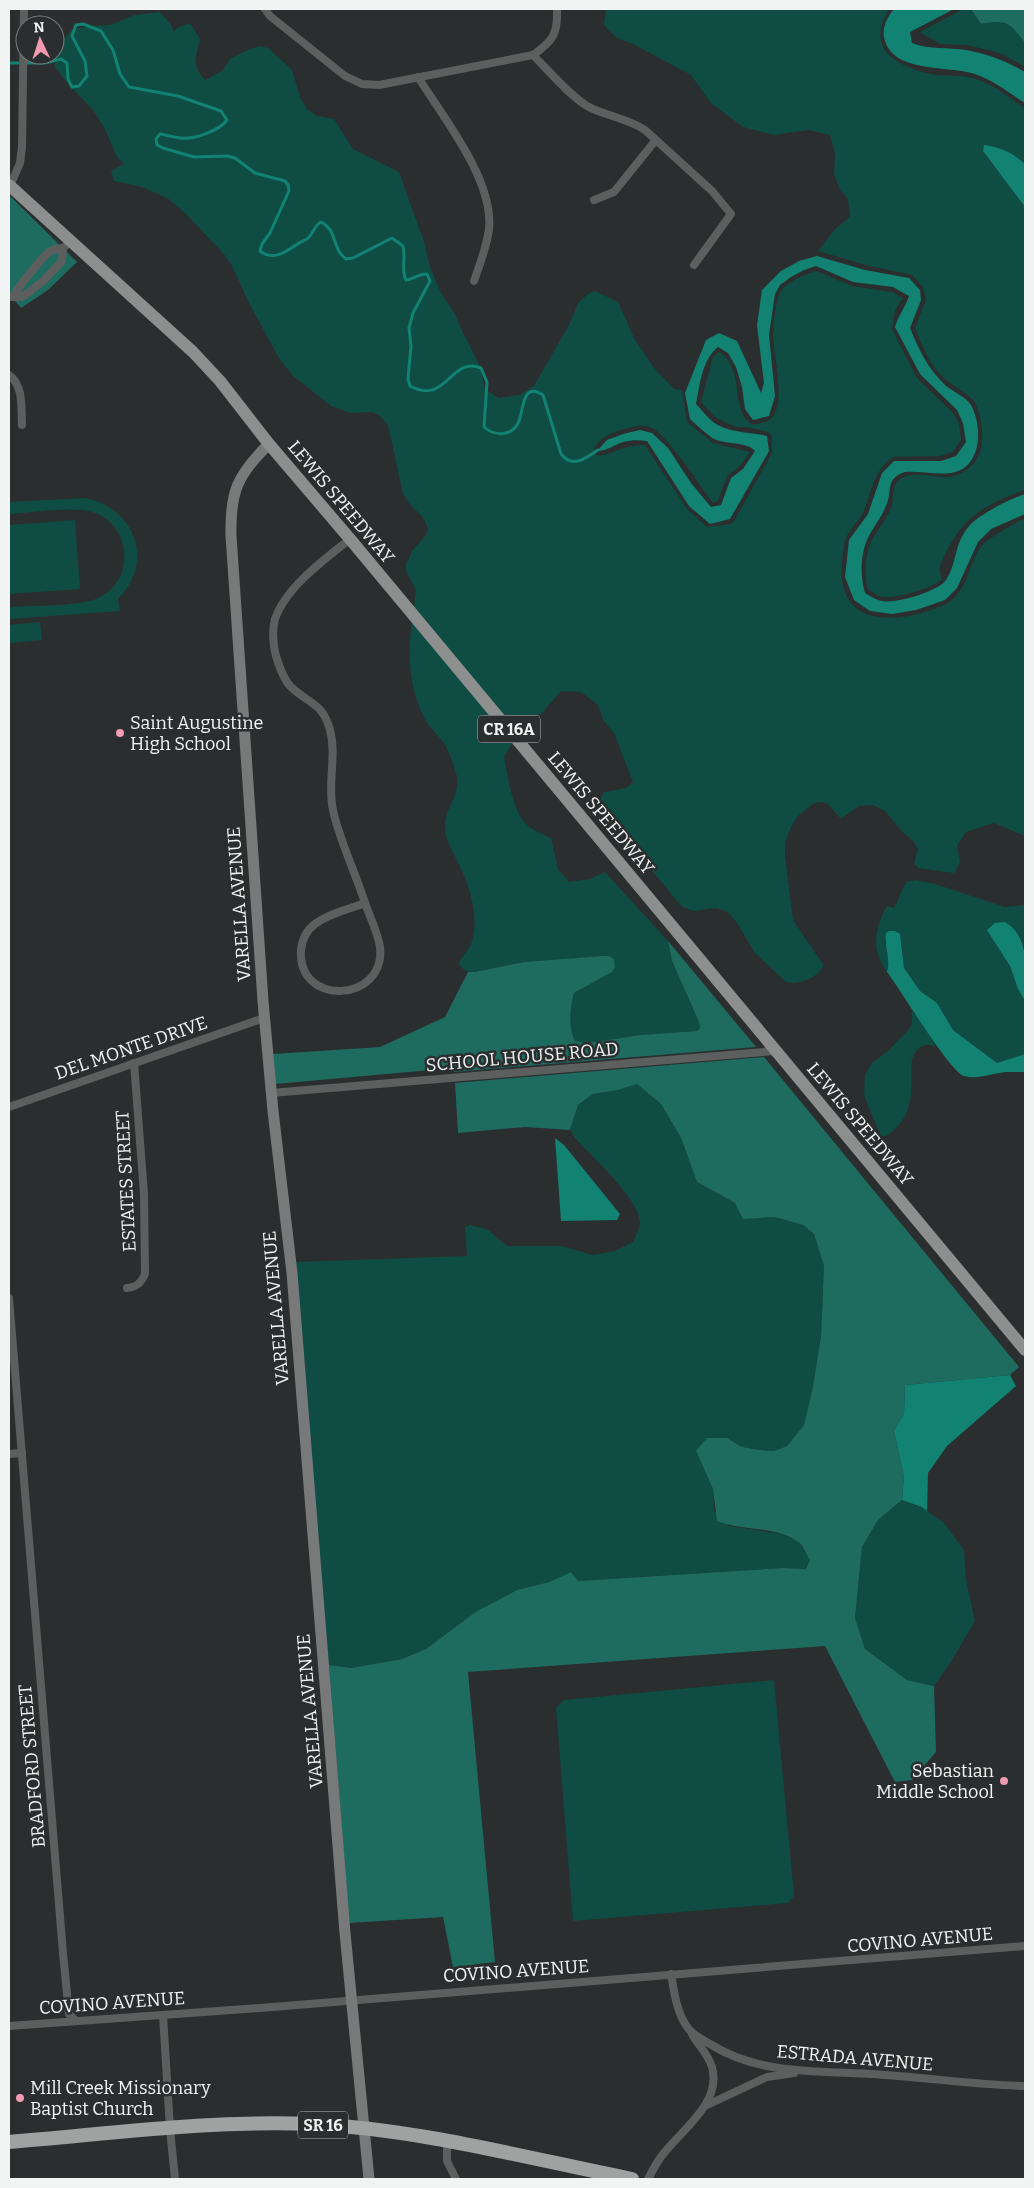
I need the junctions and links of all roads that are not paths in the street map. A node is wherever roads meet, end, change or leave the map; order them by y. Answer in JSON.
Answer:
{"nodes":[{"id":1,"x":24,"y":9,"type":"edge"},
{"id":2,"x":266,"y":9,"type":"edge"},
{"id":3,"x":557,"y":9,"type":"edge"},
{"id":4,"x":532,"y":55,"type":"junction"},
{"id":5,"x":418,"y":77,"type":"junction"},
{"id":6,"x":655,"y":141,"type":"junction"},
{"id":7,"x":9,"y":186,"type":"edge"},
{"id":8,"x":594,"y":200,"type":"dead end"},
{"id":9,"x":67,"y":245,"type":"junction"},
{"id":10,"x":694,"y":264,"type":"dead end"},
{"id":11,"x":474,"y":281,"type":"dead end"},
{"id":12,"x":11,"y":297,"type":"edge"},
{"id":13,"x":9,"y":375,"type":"edge"},
{"id":14,"x":22,"y":425,"type":"dead end"},
{"id":15,"x":268,"y":444,"type":"junction"},
{"id":16,"x":350,"y":539,"type":"junction"},
{"id":17,"x":365,"y":903,"type":"junction"},
{"id":18,"x":264,"y":1018,"type":"junction"},
{"id":19,"x":775,"y":1051,"type":"junction"},
{"id":20,"x":134,"y":1063,"type":"junction"},
{"id":21,"x":271,"y":1093,"type":"junction"},
{"id":22,"x":9,"y":1108,"type":"edge"},
{"id":23,"x":127,"y":1288,"type":"dead end"},
{"id":24,"x":9,"y":1298,"type":"edge"},
{"id":25,"x":1025,"y":1350,"type":"edge"},
{"id":26,"x":22,"y":1453,"type":"junction"},
{"id":27,"x":9,"y":1454,"type":"edge"},
{"id":28,"x":1025,"y":1946,"type":"edge"},
{"id":29,"x":671,"y":1974,"type":"junction"},
{"id":30,"x":350,"y":2000,"type":"junction"},
{"id":31,"x":163,"y":2015,"type":"junction"},
{"id":32,"x":75,"y":2020,"type":"junction"},
{"id":33,"x":9,"y":2026,"type":"edge"},
{"id":34,"x":688,"y":2029,"type":"junction"},
{"id":35,"x":801,"y":2071,"type":"junction"},
{"id":36,"x":1025,"y":2086,"type":"edge"},
{"id":37,"x":705,"y":2106,"type":"junction"},
{"id":38,"x":170,"y":2128,"type":"junction"},
{"id":39,"x":364,"y":2129,"type":"junction"},
{"id":40,"x":9,"y":2142,"type":"edge"},
{"id":41,"x":447,"y":2142,"type":"junction"},
{"id":42,"x":175,"y":2179,"type":"edge"},
{"id":43,"x":369,"y":2179,"type":"edge"},
{"id":44,"x":456,"y":2179,"type":"edge"},
{"id":45,"x":632,"y":2179,"type":"edge"},
{"id":46,"x":648,"y":2179,"type":"edge"}],
"edges":[{"from":1,"to":7,"type":"street"},
{"from":2,"to":5,"type":"street"},
{"from":3,"to":4,"type":"street"},
{"from":4,"to":5,"type":"street"},
{"from":4,"to":6,"type":"street"},
{"from":5,"to":11,"type":"street"},
{"from":6,"to":8,"type":"street"},
{"from":6,"to":10,"type":"street"},
{"from":7,"to":9,"type":"main road","name":"LEWIS SPEEDWAY","number":"CR 16A"},
{"from":9,"to":12,"type":"street"},
{"from":9,"to":12,"type":"street"},
{"from":9,"to":15,"type":"main road","name":"LEWIS SPEEDWAY","number":"CR 16A"},
{"from":13,"to":14,"type":"street"},
{"from":15,"to":16,"type":"main road","name":"LEWIS SPEEDWAY","number":"CR 16A"},
{"from":15,"to":18,"type":"street","name":"VARELLA AVENUE"},
{"from":16,"to":17,"type":"street"},
{"from":16,"to":19,"type":"main road","name":"LEWIS SPEEDWAY","number":"CR 16A"},
{"from":17,"to":17,"type":"street"},
{"from":18,"to":20,"type":"street","name":"DEL MONTE DRIVE"},
{"from":18,"to":21,"type":"street","name":"VARELLA AVENUE"},
{"from":19,"to":21,"type":"street","name":"SCHOOL HOUSE ROAD"},
{"from":19,"to":25,"type":"main road","name":"LEWIS SPEEDWAY","number":"CR 16A"},
{"from":20,"to":22,"type":"street","name":"DEL MONTE DRIVE"},
{"from":20,"to":23,"type":"street","name":"ESTATES STREET"},
{"from":21,"to":30,"type":"street","name":"VARELLA AVENUE"},
{"from":24,"to":26,"type":"street","name":"BRADFORD STREET"},
{"from":26,"to":27,"type":"street"},
{"from":26,"to":32,"type":"street","name":"BRADFORD STREET"},
{"from":28,"to":29,"type":"street","name":"COVINO AVENUE"},
{"from":29,"to":30,"type":"street","name":"COVINO AVENUE"},
{"from":29,"to":34,"type":"street"},
{"from":30,"to":31,"type":"street","name":"COVINO AVENUE"},
{"from":30,"to":39,"type":"street","name":"VARELLA AVENUE"},
{"from":31,"to":32,"type":"street","name":"COVINO AVENUE"},
{"from":31,"to":38,"type":"street"},
{"from":32,"to":33,"type":"street","name":"COVINO AVENUE"},
{"from":34,"to":35,"type":"street","name":"ESTRADA AVENUE"},
{"from":34,"to":37,"type":"street"},
{"from":35,"to":36,"type":"street","name":"ESTRADA AVENUE"},
{"from":35,"to":37,"type":"street"},
{"from":37,"to":46,"type":"street"},
{"from":38,"to":39,"type":"highway","number":"SR 16"},
{"from":38,"to":40,"type":"highway","number":"SR 16"},
{"from":38,"to":42,"type":"street"},
{"from":39,"to":41,"type":"highway","number":"SR 16"},
{"from":39,"to":43,"type":"street","name":"VARELLA AVENUE"},
{"from":41,"to":44,"type":"street"},
{"from":41,"to":45,"type":"highway","number":"SR 16"}]}
